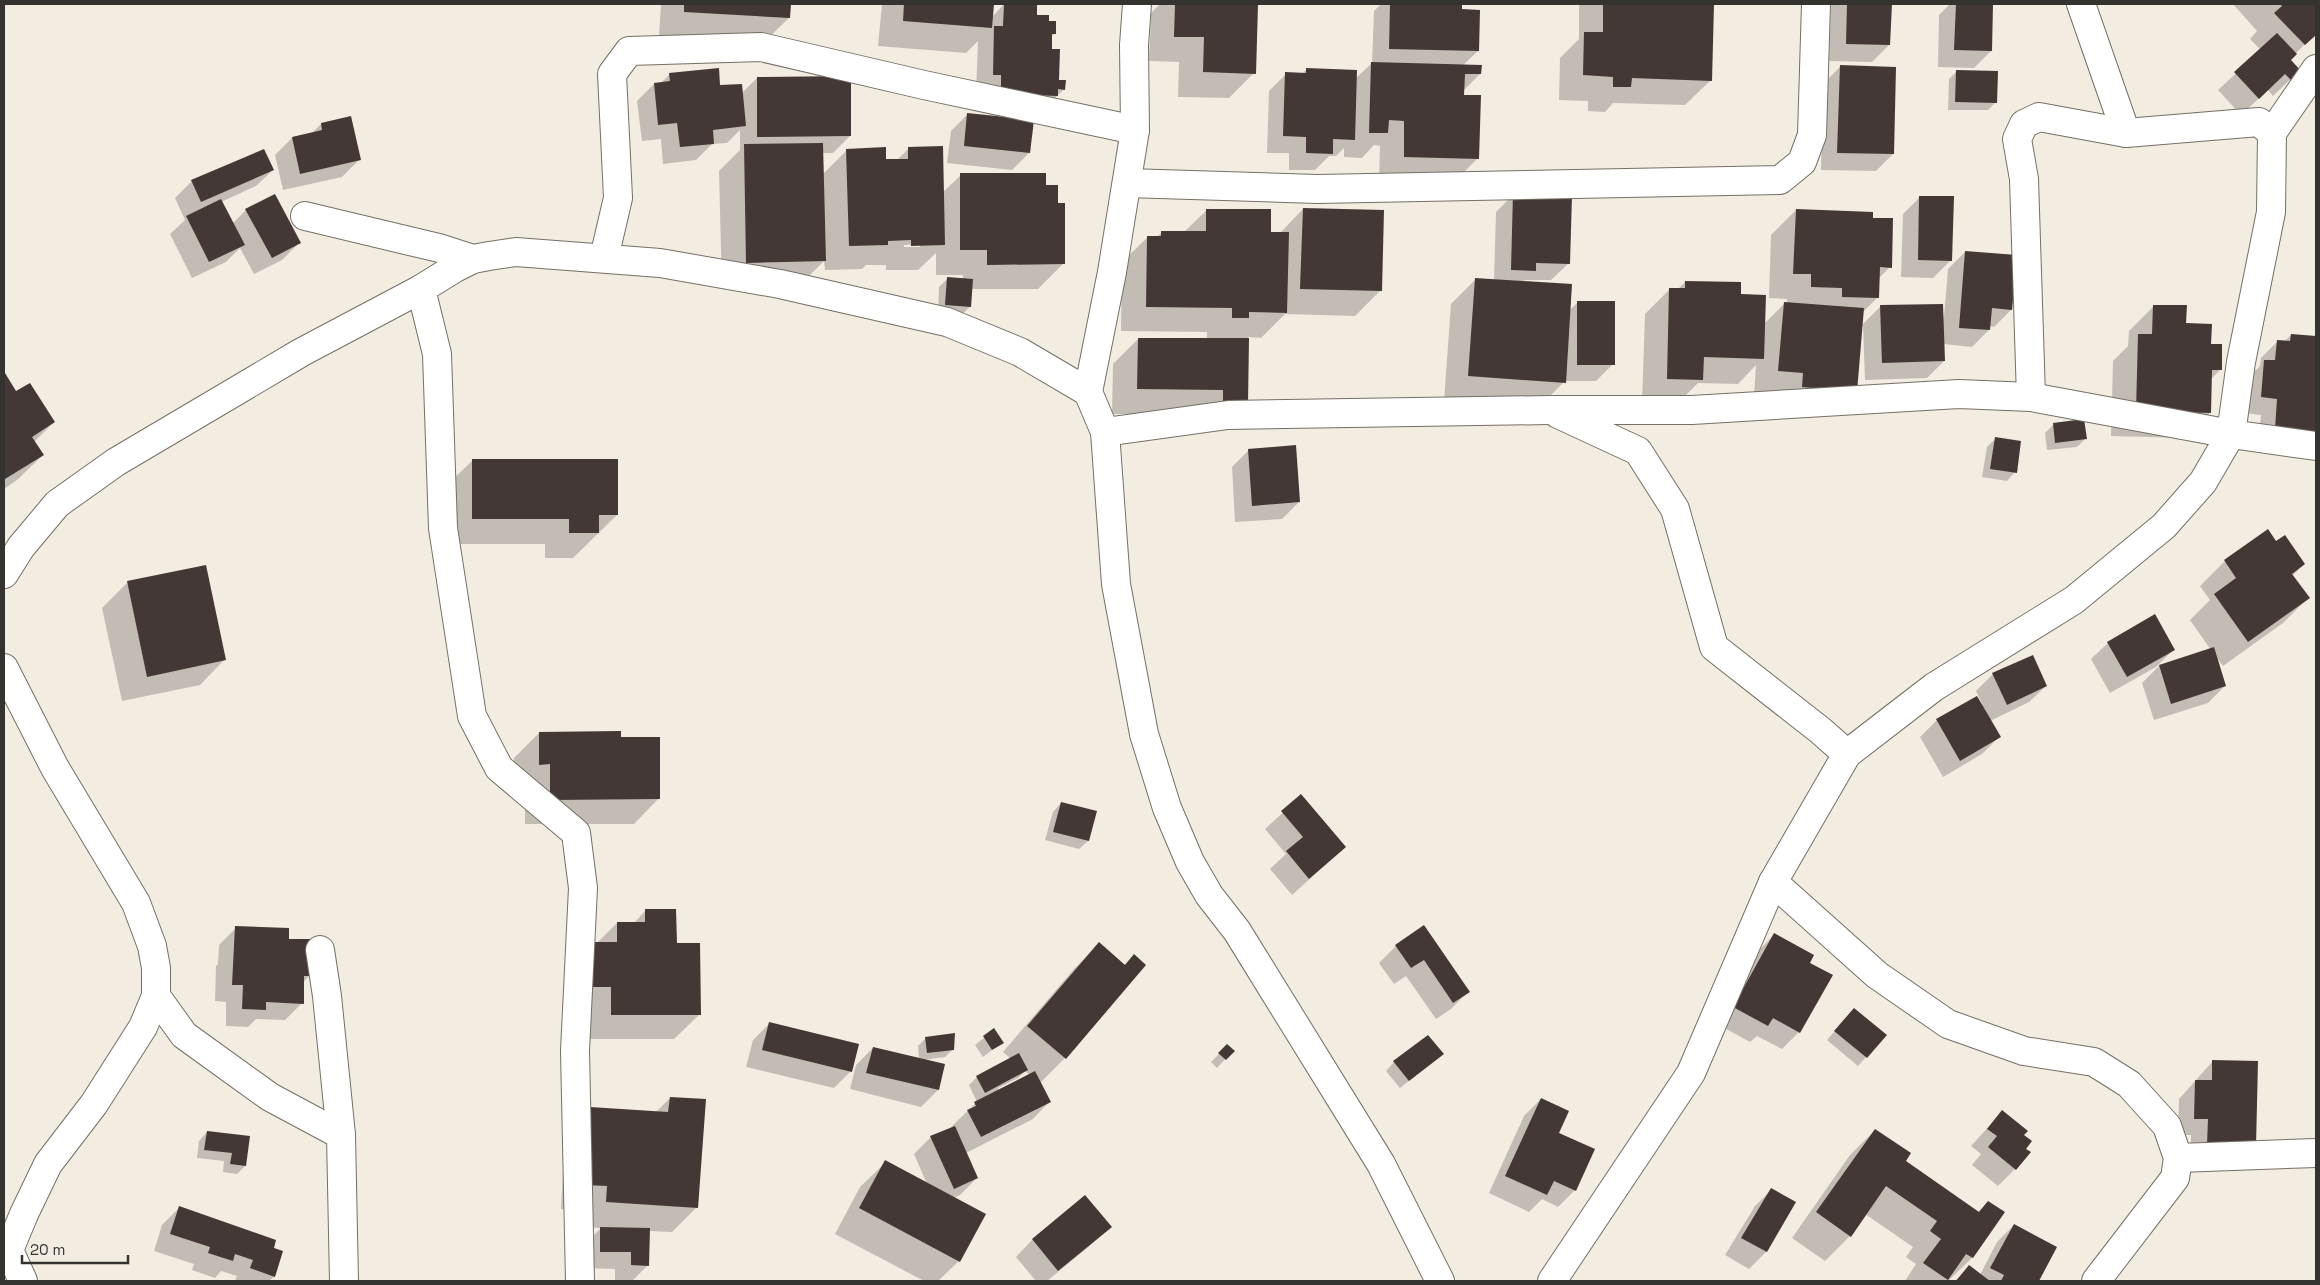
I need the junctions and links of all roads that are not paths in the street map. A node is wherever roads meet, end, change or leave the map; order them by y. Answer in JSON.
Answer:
{"nodes":[{"id":1,"x":1136,"y":4,"type":"edge"},
{"id":2,"x":1816,"y":4,"type":"edge"},
{"id":3,"x":2081,"y":4,"type":"edge"},
{"id":4,"x":2316,"y":69,"type":"edge"},
{"id":5,"x":1135,"y":130,"type":"junction"},
{"id":6,"x":2126,"y":133,"type":"junction"},
{"id":7,"x":2272,"y":133,"type":"junction"},
{"id":8,"x":1127,"y":183,"type":"junction"},
{"id":9,"x":305,"y":216,"type":"dead end"},
{"id":10,"x":604,"y":258,"type":"junction"},
{"id":11,"x":473,"y":259,"type":"junction"},
{"id":12,"x":421,"y":290,"type":"junction"},
{"id":13,"x":1088,"y":392,"type":"junction"},
{"id":14,"x":2031,"y":397,"type":"junction"},
{"id":15,"x":1550,"y":410,"type":"junction"},
{"id":16,"x":1105,"y":432,"type":"junction"},
{"id":17,"x":2231,"y":434,"type":"junction"},
{"id":18,"x":2316,"y":446,"type":"edge"},
{"id":19,"x":4,"y":574,"type":"edge"},
{"id":20,"x":4,"y":668,"type":"edge"},
{"id":21,"x":1847,"y":754,"type":"junction"},
{"id":22,"x":1773,"y":882,"type":"junction"},
{"id":23,"x":320,"y":950,"type":"dead end"},
{"id":24,"x":156,"y":996,"type":"junction"},
{"id":25,"x":341,"y":1134,"type":"junction"},
{"id":26,"x":2316,"y":1153,"type":"edge"},
{"id":27,"x":2178,"y":1158,"type":"junction"},
{"id":28,"x":2110,"y":1276,"type":"edge"},
{"id":29,"x":23,"y":1281,"type":"edge"},
{"id":30,"x":344,"y":1281,"type":"edge"},
{"id":31,"x":580,"y":1281,"type":"edge"},
{"id":32,"x":1440,"y":1281,"type":"edge"},
{"id":33,"x":1552,"y":1281,"type":"edge"}],
"edges":[{"from":1,"to":5,"type":"street"},
{"from":2,"to":8,"type":"street"},
{"from":3,"to":6,"type":"street"},
{"from":4,"to":7,"type":"street"},
{"from":5,"to":8,"type":"street"},
{"from":5,"to":10,"type":"street"},
{"from":6,"to":7,"type":"street"},
{"from":6,"to":14,"type":"street"},
{"from":7,"to":17,"type":"street"},
{"from":8,"to":13,"type":"street"},
{"from":9,"to":11,"type":"street"},
{"from":10,"to":11,"type":"street"},
{"from":10,"to":13,"type":"street"},
{"from":11,"to":12,"type":"street"},
{"from":12,"to":19,"type":"street"},
{"from":12,"to":31,"type":"street"},
{"from":13,"to":16,"type":"street"},
{"from":14,"to":15,"type":"street"},
{"from":14,"to":17,"type":"street"},
{"from":15,"to":16,"type":"street"},
{"from":15,"to":21,"type":"street"},
{"from":16,"to":32,"type":"street"},
{"from":17,"to":18,"type":"street"},
{"from":17,"to":21,"type":"street"},
{"from":20,"to":24,"type":"street"},
{"from":21,"to":22,"type":"street"},
{"from":22,"to":27,"type":"street"},
{"from":22,"to":33,"type":"street"},
{"from":23,"to":25,"type":"street"},
{"from":24,"to":25,"type":"street"},
{"from":24,"to":29,"type":"street"},
{"from":25,"to":30,"type":"street"},
{"from":26,"to":27,"type":"street"},
{"from":27,"to":28,"type":"street"}]}
